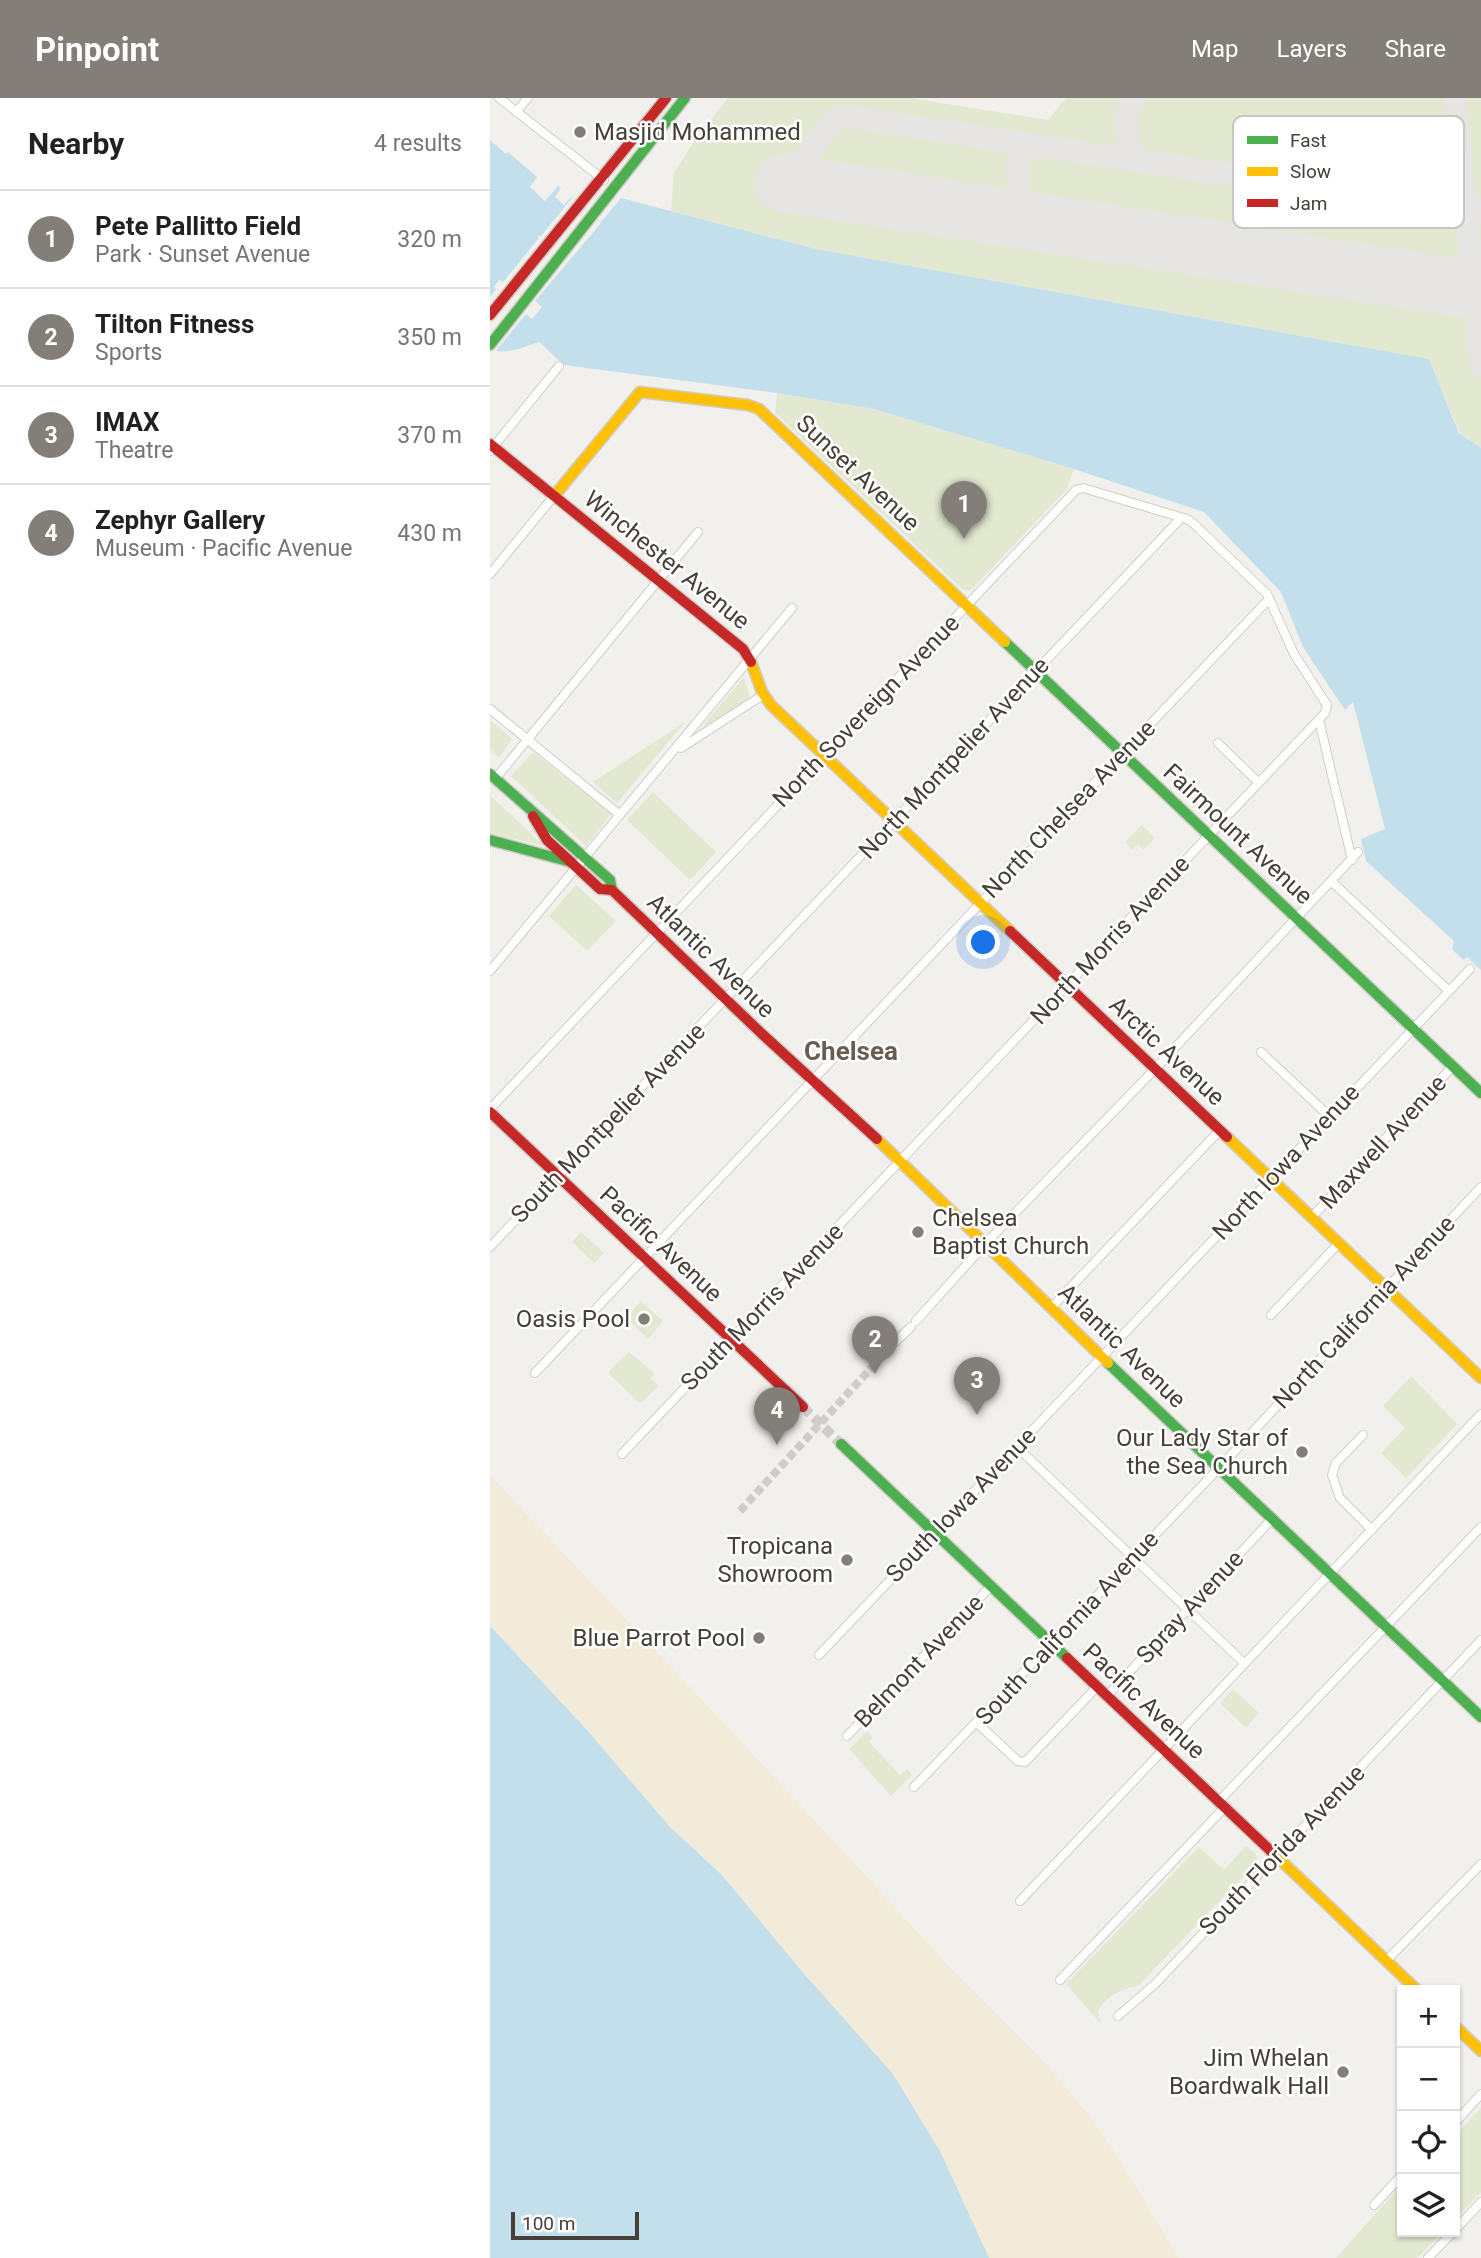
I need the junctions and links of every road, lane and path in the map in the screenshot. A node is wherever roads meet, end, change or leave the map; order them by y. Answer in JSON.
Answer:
{"nodes":[{"id":1,"x":499,"y":98,"type":"edge"},
{"id":2,"x":527,"y":98,"type":"edge"},
{"id":3,"x":666,"y":98,"type":"edge"},
{"id":4,"x":685,"y":98,"type":"edge"},
{"id":5,"x":516,"y":112,"type":"junction"},
{"id":6,"x":601,"y":178,"type":"junction"},
{"id":7,"x":618,"y":185,"type":"junction"},
{"id":8,"x":490,"y":314,"type":"edge"},
{"id":9,"x":490,"y":345,"type":"edge"},
{"id":10,"x":559,"y":366,"type":"dead end"},
{"id":11,"x":491,"y":447,"type":"edge"},
{"id":12,"x":554,"y":496,"type":"junction"},
{"id":13,"x":1181,"y":518,"type":"junction"},
{"id":14,"x":698,"y":532,"type":"dead end"},
{"id":15,"x":490,"y":574,"type":"edge"},
{"id":16,"x":658,"y":580,"type":"junction"},
{"id":17,"x":1269,"y":599,"type":"junction"},
{"id":18,"x":967,"y":605,"type":"junction"},
{"id":19,"x":792,"y":608,"type":"dead end"},
{"id":20,"x":750,"y":659,"type":"junction"},
{"id":21,"x":1036,"y":671,"type":"junction"},
{"id":22,"x":763,"y":695,"type":"junction"},
{"id":23,"x":490,"y":709,"type":"edge"},
{"id":24,"x":1319,"y":720,"type":"junction"},
{"id":25,"x":528,"y":740,"type":"junction"},
{"id":26,"x":1218,"y":743,"type":"dead end"},
{"id":27,"x":673,"y":753,"type":"junction"},
{"id":28,"x":1123,"y":753,"type":"junction"},
{"id":29,"x":824,"y":756,"type":"junction"},
{"id":30,"x":492,"y":779,"type":"edge"},
{"id":31,"x":1259,"y":783,"type":"junction"},
{"id":32,"x":620,"y":815,"type":"junction"},
{"id":33,"x":894,"y":821,"type":"junction"},
{"id":34,"x":1209,"y":835,"type":"junction"},
{"id":35,"x":490,"y":840,"type":"edge"},
{"id":36,"x":1358,"y":852,"type":"dead end"},
{"id":37,"x":1352,"y":860,"type":"junction"},
{"id":38,"x":579,"y":862,"type":"junction"},
{"id":39,"x":1331,"y":881,"type":"junction"},
{"id":40,"x":980,"y":903,"type":"junction"},
{"id":41,"x":1296,"y":918,"type":"junction"},
{"id":42,"x":657,"y":933,"type":"junction"},
{"id":43,"x":1470,"y":968,"type":"dead end"},
{"id":44,"x":490,"y":971,"type":"edge"},
{"id":45,"x":1067,"y":985,"type":"junction"},
{"id":46,"x":1449,"y":990,"type":"junction"},
{"id":47,"x":726,"y":998,"type":"junction"},
{"id":48,"x":1414,"y":1027,"type":"junction"},
{"id":49,"x":1261,"y":1052,"type":"dead end"},
{"id":50,"x":1453,"y":1066,"type":"junction"},
{"id":51,"x":1155,"y":1069,"type":"junction"},
{"id":52,"x":813,"y":1081,"type":"junction"},
{"id":53,"x":1481,"y":1093,"type":"edge"},
{"id":54,"x":490,"y":1110,"type":"edge"},
{"id":55,"x":1330,"y":1116,"type":"junction"},
{"id":56,"x":1220,"y":1130,"type":"junction"},
{"id":57,"x":900,"y":1160,"type":"junction"},
{"id":58,"x":558,"y":1176,"type":"junction"},
{"id":59,"x":1271,"y":1178,"type":"junction"},
{"id":60,"x":1481,"y":1187,"type":"edge"},
{"id":61,"x":1312,"y":1217,"type":"junction"},
{"id":62,"x":986,"y":1243,"type":"junction"},
{"id":63,"x":1339,"y":1243,"type":"junction"},
{"id":64,"x":490,"y":1247,"type":"edge"},
{"id":65,"x":645,"y":1258,"type":"junction"},
{"id":66,"x":1387,"y":1287,"type":"junction"},
{"id":67,"x":1052,"y":1307,"type":"junction"},
{"id":68,"x":1271,"y":1315,"type":"dead end"},
{"id":69,"x":732,"y":1341,"type":"junction"},
{"id":70,"x":895,"y":1342,"type":"tunnel mouth"},
{"id":71,"x":1102,"y":1356,"type":"junction"},
{"id":72,"x":535,"y":1373,"type":"dead end"},
{"id":73,"x":1481,"y":1378,"type":"edge"},
{"id":74,"x":803,"y":1407,"type":"tunnel mouth"},
{"id":75,"x":1481,"y":1413,"type":"edge"},
{"id":76,"x":1363,"y":1435,"type":"dead end"},
{"id":77,"x":841,"y":1444,"type":"tunnel mouth"},
{"id":78,"x":1017,"y":1447,"type":"junction"},
{"id":79,"x":622,"y":1454,"type":"dead end"},
{"id":80,"x":1219,"y":1468,"type":"junction"},
{"id":81,"x":1272,"y":1519,"type":"junction"},
{"id":82,"x":1481,"y":1527,"type":"edge"},
{"id":83,"x":1372,"y":1530,"type":"junction"},
{"id":84,"x":936,"y":1533,"type":"junction"},
{"id":85,"x":1132,"y":1557,"type":"junction"},
{"id":86,"x":1330,"y":1573,"type":"junction"},
{"id":87,"x":991,"y":1586,"type":"junction"},
{"id":88,"x":1188,"y":1609,"type":"junction"},
{"id":89,"x":1386,"y":1627,"type":"junction"},
{"id":90,"x":1481,"y":1640,"type":"edge"},
{"id":91,"x":1051,"y":1642,"type":"junction"},
{"id":92,"x":819,"y":1655,"type":"dead end"},
{"id":93,"x":1244,"y":1663,"type":"junction"},
{"id":94,"x":1443,"y":1680,"type":"junction"},
{"id":95,"x":1097,"y":1687,"type":"junction"},
{"id":96,"x":1107,"y":1696,"type":"junction"},
{"id":97,"x":1481,"y":1717,"type":"edge"},
{"id":98,"x":977,"y":1723,"type":"junction"},
{"id":99,"x":847,"y":1736,"type":"dead end"},
{"id":100,"x":1163,"y":1749,"type":"junction"},
{"id":101,"x":914,"y":1787,"type":"dead end"},
{"id":102,"x":1222,"y":1804,"type":"junction"},
{"id":103,"x":1276,"y":1856,"type":"junction"},
{"id":104,"x":1481,"y":1864,"type":"edge"},
{"id":105,"x":1020,"y":1901,"type":"dead end"},
{"id":106,"x":1386,"y":1961,"type":"junction"},
{"id":107,"x":1060,"y":1980,"type":"dead end"},
{"id":108,"x":1411,"y":1985,"type":"edge"},
{"id":109,"x":1118,"y":2016,"type":"dead end"},
{"id":110,"x":1460,"y":2031,"type":"edge"},
{"id":111,"x":1481,"y":2051,"type":"edge"},
{"id":112,"x":1481,"y":2094,"type":"edge"},
{"id":113,"x":1460,"y":2117,"type":"edge"},
{"id":114,"x":1397,"y":2180,"type":"edge"},
{"id":115,"x":1481,"y":2202,"type":"edge"},
{"id":116,"x":1374,"y":2205,"type":"dead end"},
{"id":117,"x":1460,"y":2225,"type":"edge"},
{"id":118,"x":1448,"y":2237,"type":"edge"},
{"id":119,"x":1428,"y":2258,"type":"edge"}],
"edges":[{"from":1,"to":5,"type":"street"},
{"from":2,"to":5,"type":"street"},
{"from":3,"to":6,"type":"main road"},
{"from":4,"to":7,"type":"main road"},
{"from":5,"to":6,"type":"street"},
{"from":6,"to":7,"type":"street"},
{"from":6,"to":8,"type":"main road"},
{"from":7,"to":9,"type":"main road"},
{"from":10,"to":11,"type":"street"},
{"from":11,"to":12,"type":"main road","name":"Winchester Avenue"},
{"from":12,"to":15,"type":"street"},
{"from":12,"to":16,"type":"main road","name":"Winchester Avenue"},
{"from":12,"to":18,"type":"main road","name":"Sunset Avenue"},
{"from":13,"to":17,"type":"street"},
{"from":13,"to":18,"type":"street","name":"North Sovereign Avenue"},
{"from":13,"to":21,"type":"street","name":"North Montpelier Avenue"},
{"from":14,"to":16,"type":"street"},
{"from":16,"to":20,"type":"main road","name":"Winchester Avenue"},
{"from":16,"to":25,"type":"street"},
{"from":17,"to":24,"type":"street"},
{"from":17,"to":28,"type":"street","name":"North Chelsea Avenue"},
{"from":18,"to":21,"type":"main road","name":"Fairmount Avenue"},
{"from":18,"to":29,"type":"street","name":"North Sovereign Avenue"},
{"from":19,"to":20,"type":"street"},
{"from":20,"to":22,"type":"main road","name":"Winchester Avenue"},
{"from":20,"to":27,"type":"street"},
{"from":21,"to":28,"type":"main road","name":"Fairmount Avenue"},
{"from":21,"to":33,"type":"street","name":"North Montpelier Avenue"},
{"from":22,"to":27,"type":"street"},
{"from":22,"to":29,"type":"main road","name":"Winchester Avenue"},
{"from":23,"to":25,"type":"street"},
{"from":24,"to":31,"type":"street","name":"North Morris Avenue"},
{"from":24,"to":37,"type":"street"},
{"from":25,"to":30,"type":"street"},
{"from":25,"to":32,"type":"street"},
{"from":26,"to":31,"type":"street"},
{"from":27,"to":32,"type":"street"},
{"from":28,"to":34,"type":"main road","name":"Fairmount Avenue"},
{"from":28,"to":40,"type":"street","name":"North Chelsea Avenue"},
{"from":29,"to":33,"type":"main road","name":"Arctic Avenue"},
{"from":29,"to":42,"type":"street","name":"North Sovereign Avenue"},
{"from":30,"to":38,"type":"main road"},
{"from":31,"to":34,"type":"street","name":"North Morris Avenue"},
{"from":32,"to":38,"type":"street"},
{"from":33,"to":40,"type":"main road","name":"Arctic Avenue"},
{"from":33,"to":47,"type":"street","name":"North Montpelier Avenue"},
{"from":34,"to":41,"type":"main road","name":"Fairmount Avenue"},
{"from":34,"to":45,"type":"street","name":"North Morris Avenue"},
{"from":35,"to":38,"type":"main road","name":"Atlantic Avenue"},
{"from":36,"to":37,"type":"street"},
{"from":37,"to":39,"type":"street"},
{"from":38,"to":42,"type":"main road","name":"Atlantic Avenue"},
{"from":38,"to":44,"type":"street"},
{"from":39,"to":41,"type":"street"},
{"from":39,"to":46,"type":"street"},
{"from":40,"to":45,"type":"main road","name":"Arctic Avenue"},
{"from":40,"to":52,"type":"street","name":"North Chelsea Avenue"},
{"from":41,"to":48,"type":"main road","name":"Fairmount Avenue"},
{"from":41,"to":51,"type":"street"},
{"from":42,"to":47,"type":"main road","name":"Atlantic Avenue"},
{"from":42,"to":54,"type":"street","name":"North Sovereign Avenue"},
{"from":43,"to":46,"type":"street","name":"North Iowa Avenue"},
{"from":45,"to":51,"type":"main road","name":"Arctic Avenue"},
{"from":45,"to":57,"type":"street","name":"North Morris Avenue"},
{"from":46,"to":48,"type":"street","name":"North Iowa Avenue"},
{"from":47,"to":52,"type":"main road","name":"Atlantic Avenue"},
{"from":47,"to":58,"type":"street","name":"South Montpelier Avenue"},
{"from":48,"to":50,"type":"main road","name":"Fairmount Avenue"},
{"from":48,"to":55,"type":"street","name":"North Iowa Avenue"},
{"from":49,"to":55,"type":"street"},
{"from":50,"to":53,"type":"main road","name":"Fairmount Avenue"},
{"from":50,"to":61,"type":"street","name":"Maxwell Avenue"},
{"from":51,"to":56,"type":"main road","name":"Arctic Avenue"},
{"from":51,"to":62,"type":"street"},
{"from":52,"to":57,"type":"main road","name":"Atlantic Avenue"},
{"from":52,"to":65,"type":"street","name":"North Chelsea Avenue"},
{"from":54,"to":58,"type":"main road","name":"Pacific Avenue"},
{"from":55,"to":59,"type":"street","name":"North Iowa Avenue"},
{"from":56,"to":59,"type":"main road","name":"Arctic Avenue"},
{"from":56,"to":67,"type":"street"},
{"from":57,"to":62,"type":"main road","name":"Atlantic Avenue"},
{"from":57,"to":69,"type":"street","name":"South Morris Avenue"},
{"from":58,"to":64,"type":"street","name":"South Montpelier Avenue"},
{"from":58,"to":65,"type":"main road","name":"Pacific Avenue"},
{"from":59,"to":61,"type":"main road","name":"Arctic Avenue"},
{"from":59,"to":71,"type":"street","name":"North Iowa Avenue"},
{"from":60,"to":66,"type":"street","name":"North California Avenue"},
{"from":61,"to":63,"type":"main road","name":"Arctic Avenue"},
{"from":62,"to":67,"type":"main road","name":"Atlantic Avenue"},
{"from":62,"to":70,"type":"street"},
{"from":63,"to":66,"type":"main road","name":"Arctic Avenue"},
{"from":63,"to":68,"type":"street"},
{"from":65,"to":69,"type":"main road","name":"Pacific Avenue"},
{"from":65,"to":72,"type":"street","name":"North Chelsea Avenue"},
{"from":66,"to":73,"type":"main road","name":"Arctic Avenue"},
{"from":66,"to":80,"type":"street","name":"North California Avenue"},
{"from":67,"to":71,"type":"main road","name":"Atlantic Avenue"},
{"from":69,"to":74,"type":"main road","name":"Pacific Avenue"},
{"from":69,"to":79,"type":"street","name":"South Morris Avenue"},
{"from":71,"to":78,"type":"street","name":"South Iowa Avenue"},
{"from":71,"to":80,"type":"main road","name":"Atlantic Avenue"},
{"from":75,"to":83,"type":"street"},
{"from":76,"to":83,"type":"street"},
{"from":77,"to":84,"type":"main road","name":"Pacific Avenue"},
{"from":78,"to":84,"type":"street","name":"South Iowa Avenue"},
{"from":78,"to":85,"type":"street"},
{"from":80,"to":81,"type":"main road","name":"Atlantic Avenue"},
{"from":80,"to":85,"type":"street","name":"South California Avenue"},
{"from":81,"to":86,"type":"main road","name":"Atlantic Avenue"},
{"from":81,"to":88,"type":"street","name":"Spray Avenue"},
{"from":82,"to":89,"type":"street"},
{"from":83,"to":86,"type":"street"},
{"from":84,"to":87,"type":"main road","name":"Pacific Avenue"},
{"from":84,"to":92,"type":"street","name":"South Iowa Avenue"},
{"from":85,"to":88,"type":"street"},
{"from":85,"to":91,"type":"street","name":"South California Avenue"},
{"from":86,"to":89,"type":"main road","name":"Atlantic Avenue"},
{"from":86,"to":93,"type":"street"},
{"from":87,"to":91,"type":"main road","name":"Pacific Avenue"},
{"from":87,"to":99,"type":"street","name":"Belmont Avenue"},
{"from":88,"to":93,"type":"street"},
{"from":88,"to":96,"type":"street","name":"Spray Avenue"},
{"from":89,"to":94,"type":"main road","name":"Atlantic Avenue"},
{"from":89,"to":102,"type":"street"},
{"from":90,"to":94,"type":"street","name":"South Florida Avenue"},
{"from":91,"to":95,"type":"main road","name":"Pacific Avenue"},
{"from":91,"to":98,"type":"street","name":"South California Avenue"},
{"from":93,"to":100,"type":"street"},
{"from":94,"to":97,"type":"main road","name":"Atlantic Avenue"},
{"from":94,"to":103,"type":"street","name":"South Florida Avenue"},
{"from":95,"to":96,"type":"main road","name":"Pacific Avenue"},
{"from":95,"to":98,"type":"street"},
{"from":96,"to":100,"type":"main road","name":"Pacific Avenue"},
{"from":98,"to":101,"type":"street","name":"South California Avenue"},
{"from":100,"to":102,"type":"main road","name":"Pacific Avenue"},
{"from":100,"to":105,"type":"street"},
{"from":102,"to":103,"type":"main road","name":"Pacific Avenue"},
{"from":102,"to":107,"type":"street"},
{"from":103,"to":106,"type":"main road","name":"Pacific Avenue"},
{"from":103,"to":109,"type":"street","name":"South Florida Avenue"},
{"from":104,"to":106,"type":"street"},
{"from":106,"to":108,"type":"main road","name":"Pacific Avenue"},
{"from":110,"to":111,"type":"main road"},
{"from":112,"to":113,"type":"street"},
{"from":114,"to":116,"type":"street"},
{"from":115,"to":117,"type":"street"},
{"from":118,"to":119,"type":"street"}]}
